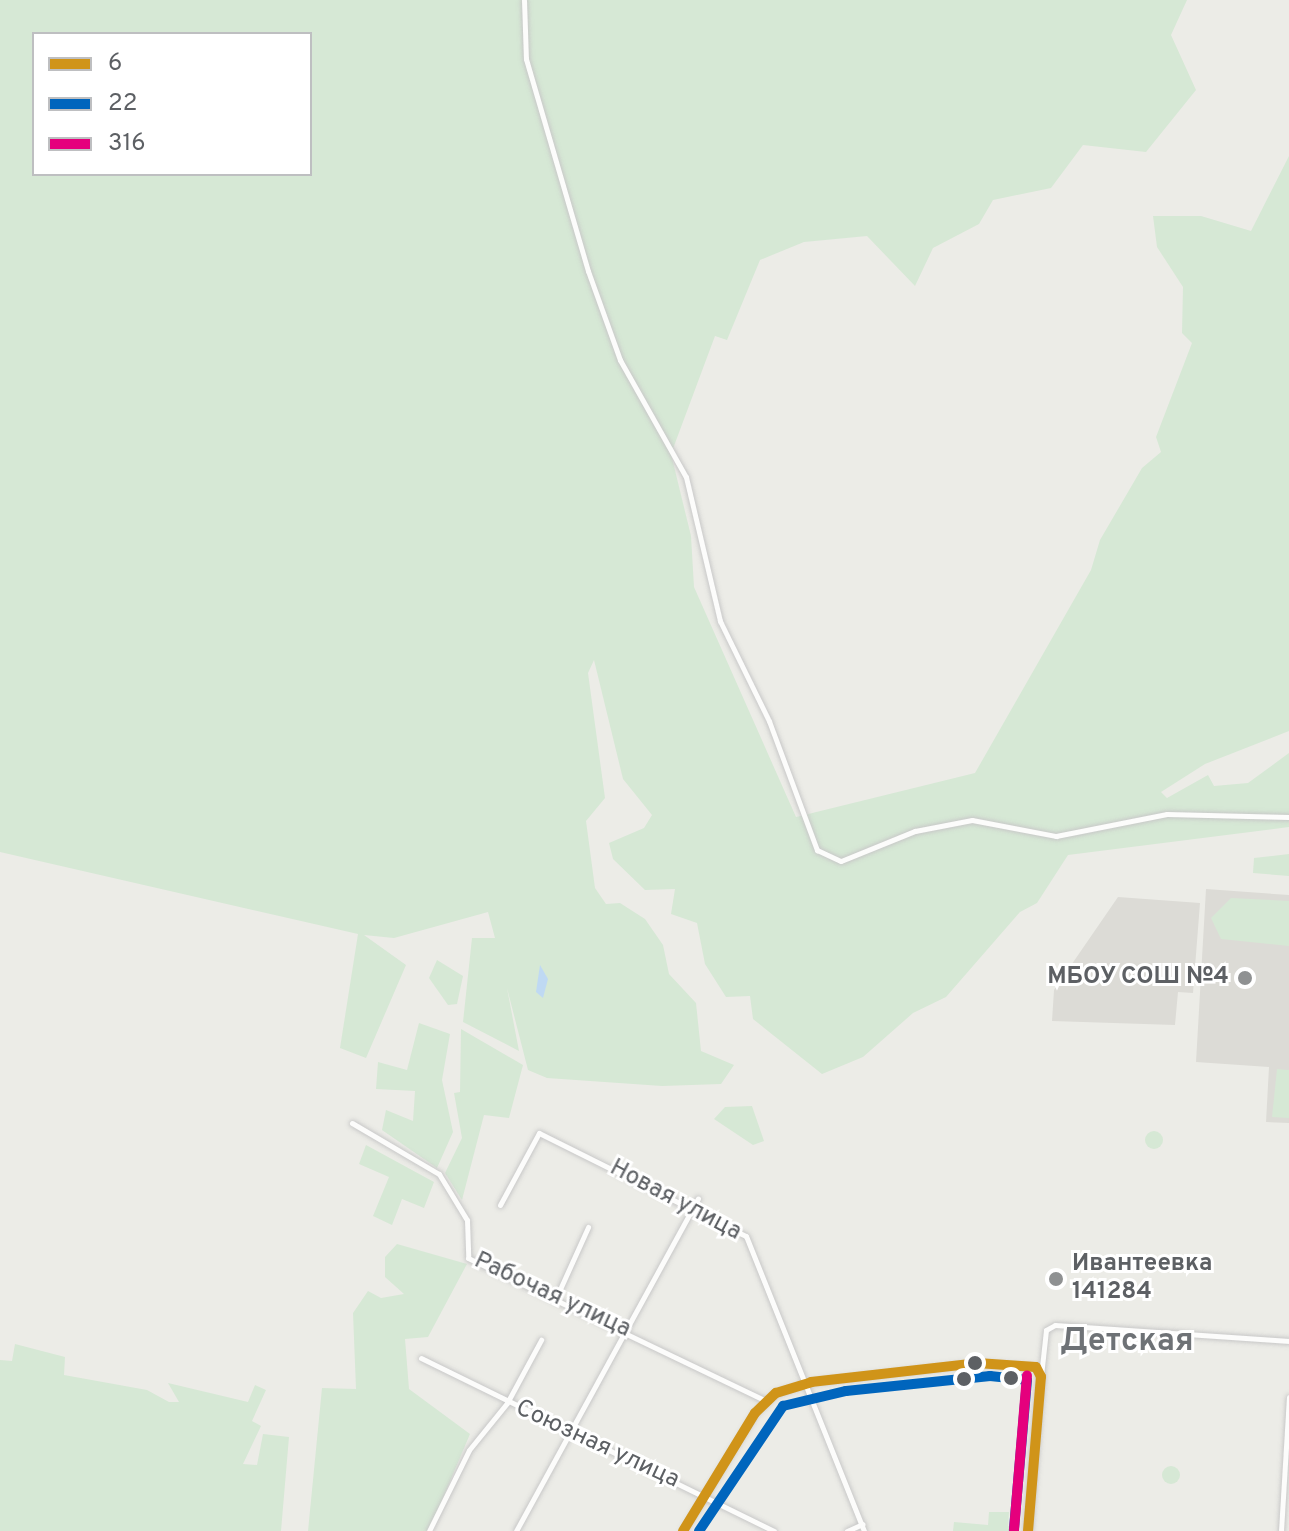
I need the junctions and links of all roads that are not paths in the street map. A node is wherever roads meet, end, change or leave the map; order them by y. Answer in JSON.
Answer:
{"nodes":[{"id":1,"x":524,"y":0,"type":"edge"},
{"id":2,"x":1289,"y":817,"type":"edge"},
{"id":3,"x":352,"y":1123,"type":"dead end"},
{"id":4,"x":698,"y":1198,"type":"dead end"},
{"id":5,"x":500,"y":1205,"type":"dead end"},
{"id":6,"x":693,"y":1206,"type":"junction"},
{"id":7,"x":588,"y":1227,"type":"dead end"},
{"id":8,"x":556,"y":1298,"type":"junction"},
{"id":9,"x":628,"y":1331,"type":"junction"},
{"id":10,"x":541,"y":1340,"type":"dead end"},
{"id":11,"x":1289,"y":1341,"type":"edge"},
{"id":12,"x":421,"y":1358,"type":"dead end"},
{"id":13,"x":1041,"y":1377,"type":"junction"},
{"id":14,"x":807,"y":1382,"type":"junction"},
{"id":15,"x":1289,"y":1397,"type":"edge"},
{"id":16,"x":765,"y":1400,"type":"junction"},
{"id":17,"x":507,"y":1403,"type":"junction"},
{"id":18,"x":571,"y":1432,"type":"junction"},
{"id":19,"x":704,"y":1496,"type":"junction"},
{"id":20,"x":864,"y":1528,"type":"edge"},
{"id":21,"x":429,"y":1531,"type":"edge"},
{"id":22,"x":516,"y":1531,"type":"edge"},
{"id":23,"x":683,"y":1531,"type":"edge"},
{"id":24,"x":774,"y":1531,"type":"edge"},
{"id":25,"x":847,"y":1531,"type":"edge"},
{"id":26,"x":1028,"y":1531,"type":"edge"},
{"id":27,"x":1281,"y":1531,"type":"edge"}],
"edges":[{"from":1,"to":2,"type":"street"},
{"from":3,"to":8,"type":"street","name":"Рабочая улица"},
{"from":4,"to":6,"type":"street"},
{"from":5,"to":6,"type":"street","name":"Новая улица"},
{"from":6,"to":9,"type":"street"},
{"from":6,"to":14,"type":"street","name":"Новая улица"},
{"from":7,"to":8,"type":"street"},
{"from":8,"to":9,"type":"street","name":"Рабочая улица"},
{"from":9,"to":16,"type":"street","name":"Рабочая улица"},
{"from":9,"to":18,"type":"street"},
{"from":10,"to":17,"type":"street"},
{"from":11,"to":13,"type":"street"},
{"from":12,"to":17,"type":"street","name":"Союзная улица"},
{"from":13,"to":14,"type":"street"},
{"from":13,"to":26,"type":"street"},
{"from":14,"to":16,"type":"street"},
{"from":14,"to":20,"type":"street","name":"Новая улица"},
{"from":15,"to":27,"type":"street"},
{"from":16,"to":19,"type":"street"},
{"from":17,"to":18,"type":"street","name":"Союзная улица"},
{"from":17,"to":21,"type":"street"},
{"from":18,"to":19,"type":"street","name":"Союзная улица"},
{"from":18,"to":22,"type":"street"},
{"from":19,"to":23,"type":"street"},
{"from":19,"to":24,"type":"street","name":"Союзная улица"},
{"from":20,"to":25,"type":"street"}]}
